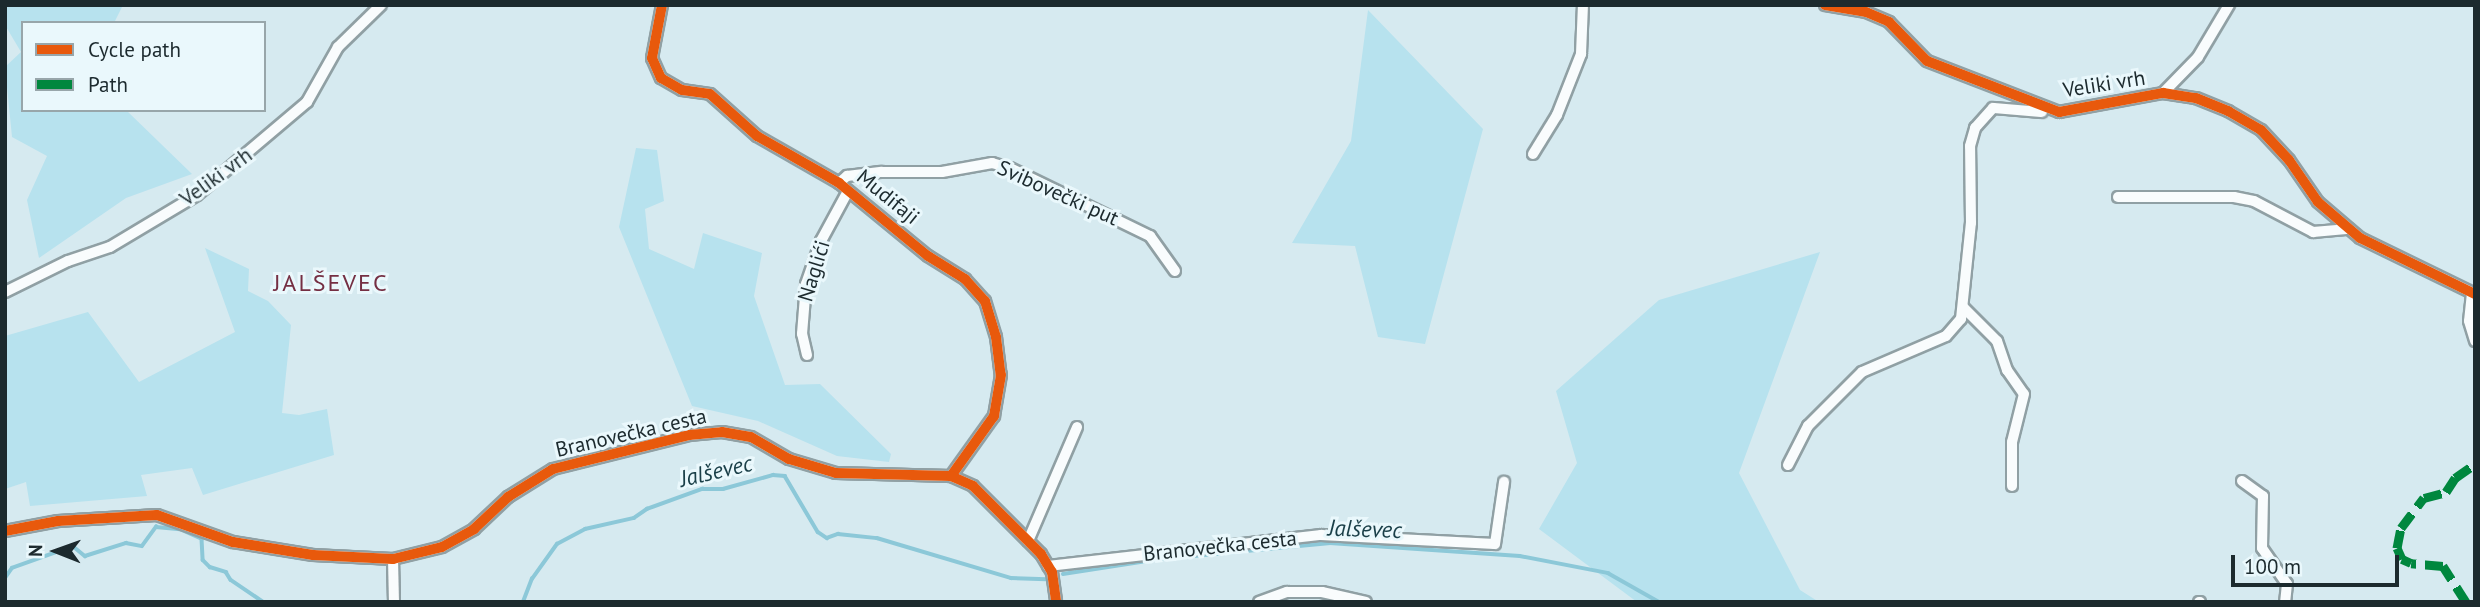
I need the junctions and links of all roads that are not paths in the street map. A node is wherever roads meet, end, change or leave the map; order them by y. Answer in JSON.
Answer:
{"nodes":[{"id":1,"x":382,"y":5,"type":"edge"},
{"id":2,"x":662,"y":5,"type":"edge"},
{"id":3,"x":1583,"y":5,"type":"edge"},
{"id":4,"x":1825,"y":5,"type":"edge"},
{"id":5,"x":2230,"y":5,"type":"edge"},
{"id":6,"x":2163,"y":93,"type":"junction"},
{"id":7,"x":2059,"y":112,"type":"junction"},
{"id":8,"x":1533,"y":153,"type":"dead end"},
{"id":9,"x":839,"y":183,"type":"junction"},
{"id":10,"x":848,"y":191,"type":"junction"},
{"id":11,"x":2118,"y":197,"type":"dead end"},
{"id":12,"x":2349,"y":229,"type":"junction"},
{"id":13,"x":1175,"y":271,"type":"dead end"},
{"id":14,"x":5,"y":292,"type":"edge"},
{"id":15,"x":2473,"y":293,"type":"edge"},
{"id":16,"x":1963,"y":307,"type":"junction"},
{"id":17,"x":2475,"y":341,"type":"edge"},
{"id":18,"x":807,"y":355,"type":"dead end"},
{"id":19,"x":1077,"y":427,"type":"dead end"},
{"id":20,"x":1788,"y":465,"type":"dead end"},
{"id":21,"x":951,"y":476,"type":"junction"},
{"id":22,"x":2242,"y":481,"type":"dead end"},
{"id":23,"x":1504,"y":482,"type":"dead end"},
{"id":24,"x":2012,"y":486,"type":"dead end"},
{"id":25,"x":5,"y":531,"type":"edge"},
{"id":26,"x":1028,"y":541,"type":"junction"},
{"id":27,"x":393,"y":559,"type":"junction"},
{"id":28,"x":1050,"y":569,"type":"junction"},
{"id":29,"x":394,"y":602,"type":"edge"},
{"id":30,"x":1056,"y":602,"type":"edge"},
{"id":31,"x":1259,"y":602,"type":"edge"},
{"id":32,"x":1366,"y":602,"type":"edge"},
{"id":33,"x":2285,"y":602,"type":"edge"}],
"edges":[{"from":1,"to":14,"type":"street","name":"Veliki vrh"},
{"from":2,"to":9,"type":"street","name":"Mudifaji"},
{"from":3,"to":8,"type":"street"},
{"from":4,"to":7,"type":"street","name":"Veliki vrh"},
{"from":5,"to":6,"type":"street"},
{"from":6,"to":7,"type":"street","name":"Veliki vrh"},
{"from":6,"to":12,"type":"street","name":"Veliki vrh"},
{"from":7,"to":16,"type":"street"},
{"from":9,"to":10,"type":"street","name":"Mudifaji"},
{"from":9,"to":13,"type":"street","name":"Svibovečki put"},
{"from":10,"to":18,"type":"street","name":"Naglići"},
{"from":10,"to":21,"type":"street","name":"Mudifaji"},
{"from":11,"to":12,"type":"street"},
{"from":12,"to":15,"type":"street","name":"Veliki vrh"},
{"from":15,"to":17,"type":"street"},
{"from":16,"to":20,"type":"street"},
{"from":16,"to":24,"type":"street"},
{"from":19,"to":26,"type":"street"},
{"from":21,"to":26,"type":"street","name":"Branovečka cesta"},
{"from":21,"to":27,"type":"street","name":"Branovečka cesta"},
{"from":22,"to":33,"type":"street"},
{"from":23,"to":28,"type":"street","name":"Branovečka cesta"},
{"from":25,"to":27,"type":"street","name":"Branovečka cesta"},
{"from":26,"to":28,"type":"street","name":"Branovečka cesta"},
{"from":27,"to":29,"type":"street"},
{"from":28,"to":30,"type":"street","name":"Branovečka cesta"},
{"from":31,"to":32,"type":"street"}]}
